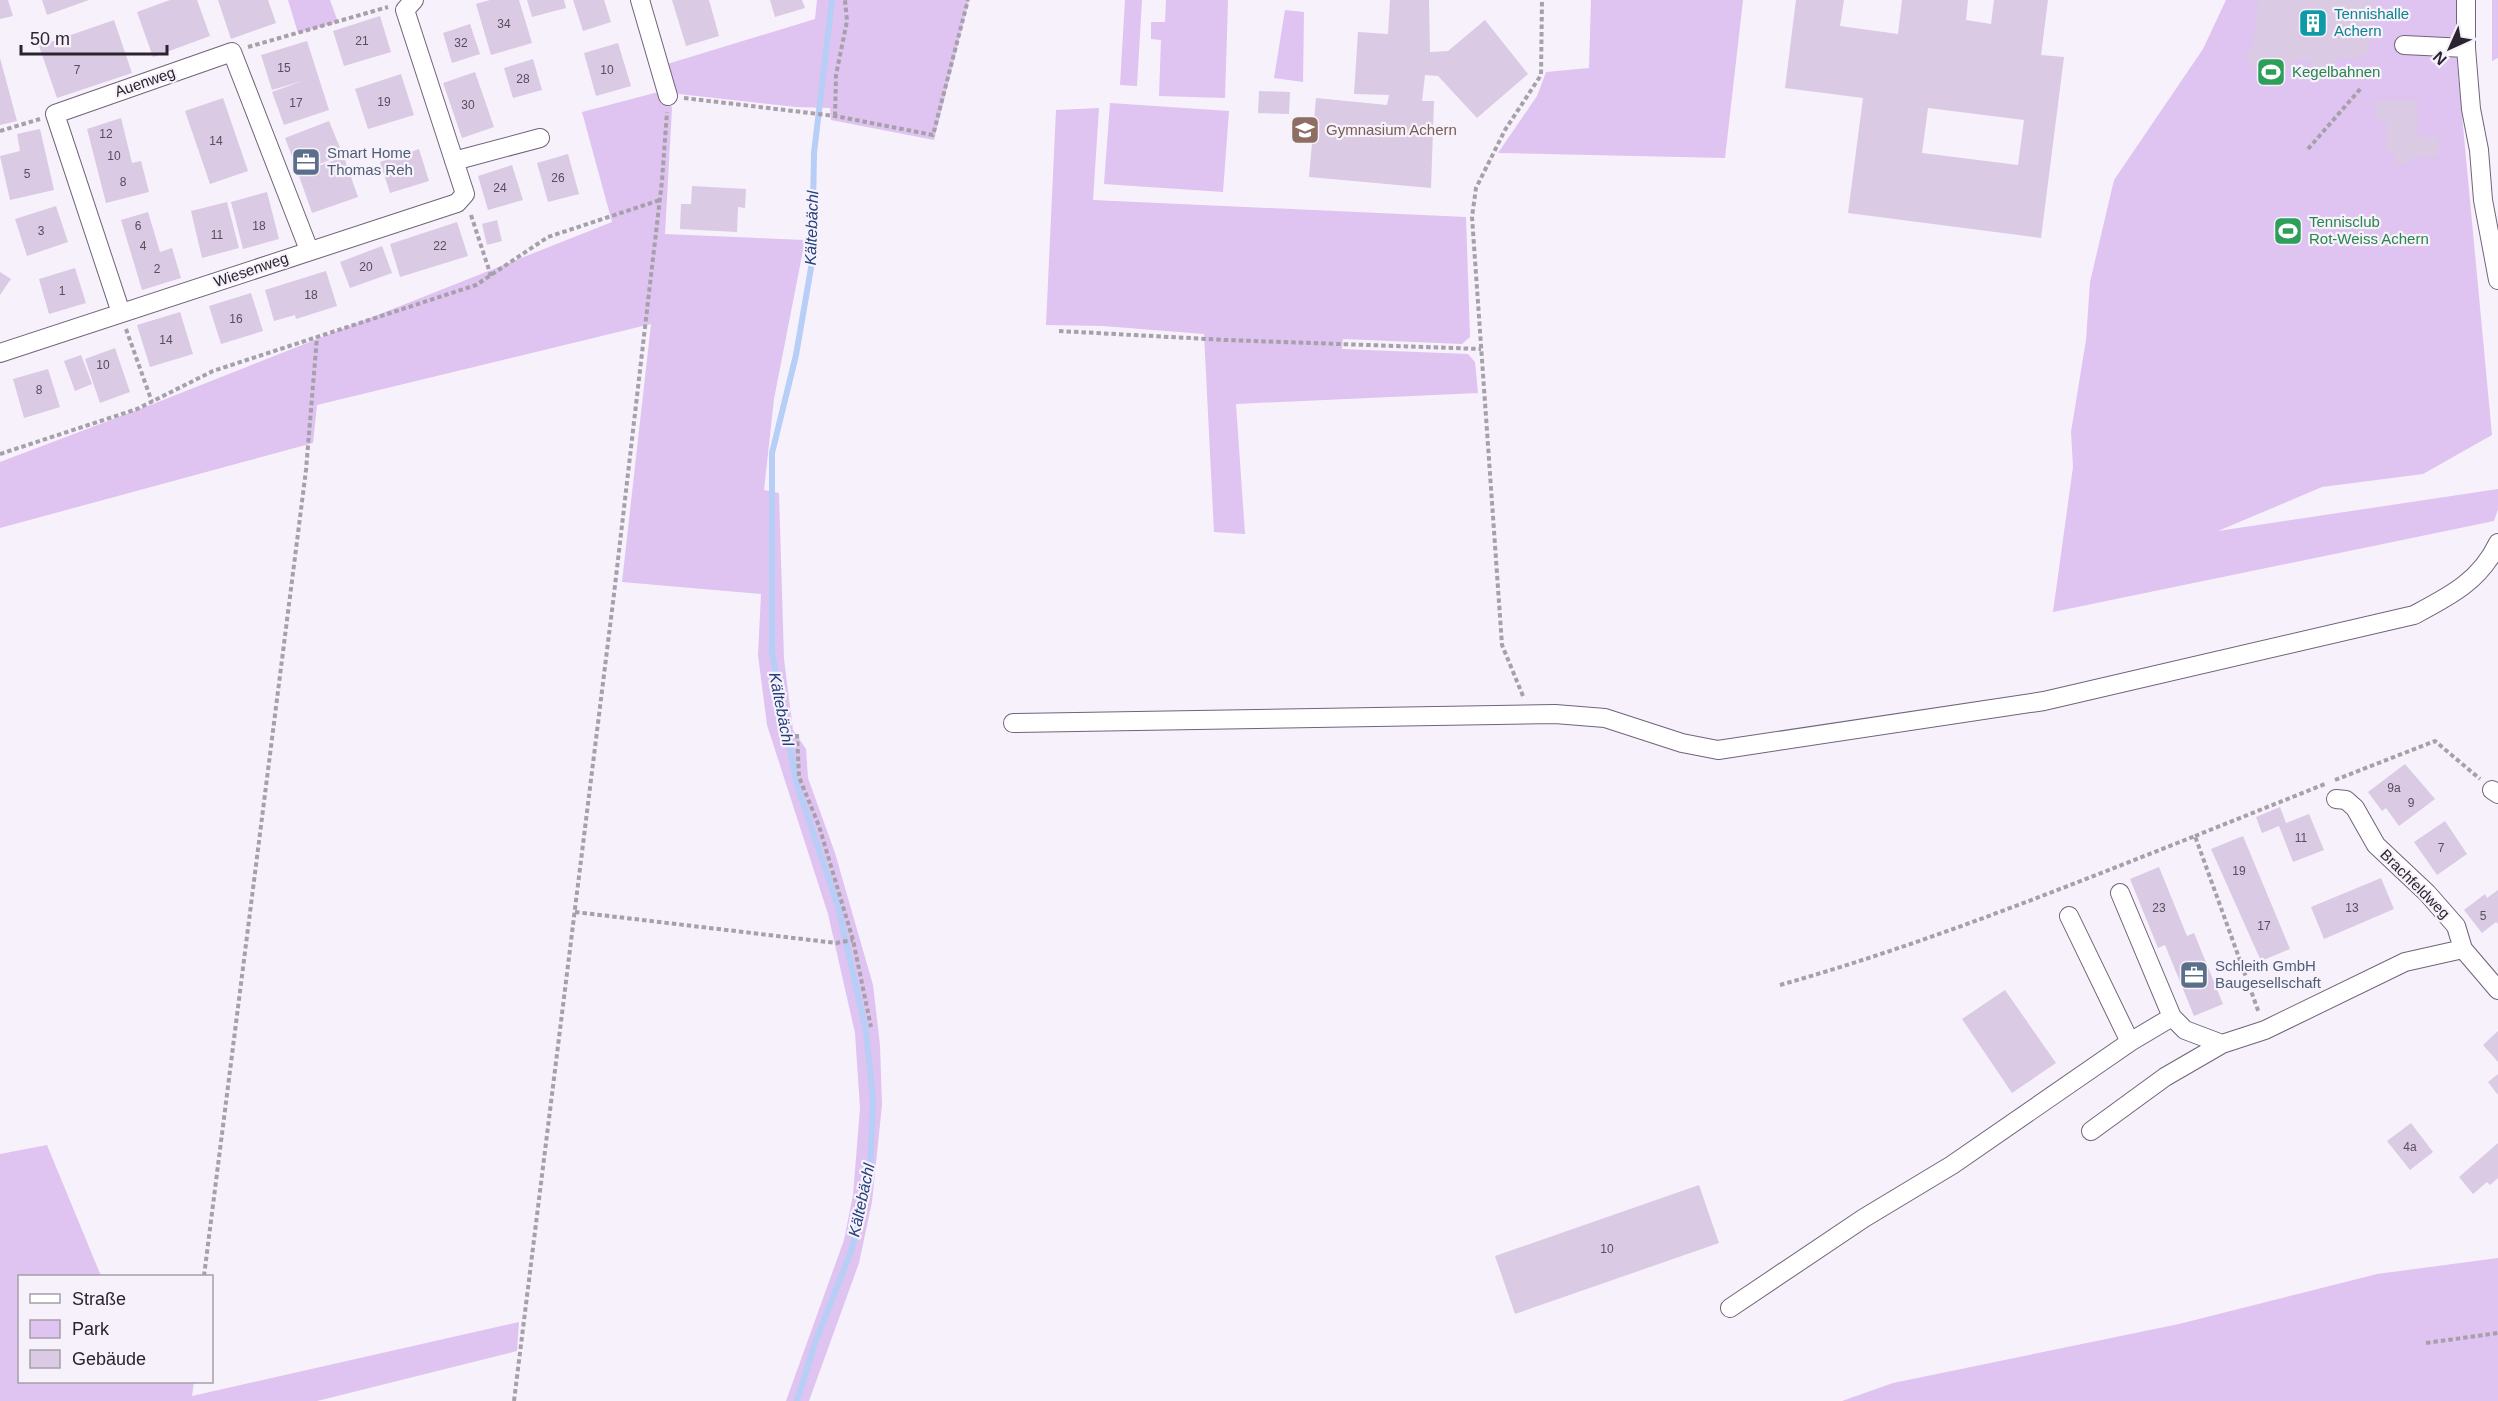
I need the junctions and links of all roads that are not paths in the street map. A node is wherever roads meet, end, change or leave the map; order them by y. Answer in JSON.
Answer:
{"nodes":[{"id":1,"x":413,"y":0,"type":"edge"},
{"id":2,"x":640,"y":0,"type":"edge"},
{"id":3,"x":2466,"y":0,"type":"edge"},
{"id":4,"x":2404,"y":45,"type":"dead end"},
{"id":5,"x":2466,"y":48,"type":"junction"},
{"id":6,"x":668,"y":96,"type":"road end"},
{"id":7,"x":540,"y":138,"type":"dead end"},
{"id":8,"x":454,"y":160,"type":"junction"},
{"id":9,"x":309,"y":250,"type":"junction"},
{"id":10,"x":2498,"y":280,"type":"edge"},
{"id":11,"x":121,"y":313,"type":"junction"},
{"id":12,"x":0,"y":353,"type":"edge"},
{"id":13,"x":2498,"y":543,"type":"edge"},
{"id":14,"x":1013,"y":723,"type":"dead end"},
{"id":15,"x":2336,"y":799,"type":"dead end"},
{"id":16,"x":2120,"y":893,"type":"dead end"},
{"id":17,"x":2069,"y":916,"type":"dead end"},
{"id":18,"x":2463,"y":949,"type":"junction"},
{"id":19,"x":2498,"y":990,"type":"edge"},
{"id":20,"x":2172,"y":1017,"type":"junction"},
{"id":21,"x":2130,"y":1042,"type":"junction"},
{"id":22,"x":2222,"y":1044,"type":"junction"},
{"id":23,"x":2091,"y":1131,"type":"dead end"},
{"id":24,"x":1730,"y":1308,"type":"dead end"}],
"edges":[{"from":1,"to":8,"type":"street"},
{"from":2,"to":6,"type":"street"},
{"from":3,"to":5,"type":"street"},
{"from":4,"to":5,"type":"street"},
{"from":5,"to":10,"type":"street"},
{"from":7,"to":8,"type":"street"},
{"from":8,"to":9,"type":"street","name":"Wiesenweg"},
{"from":9,"to":11,"type":"street","name":"Wiesenweg"},
{"from":9,"to":11,"type":"street","name":"Auenweg"},
{"from":11,"to":12,"type":"street","name":"Wiesenweg"},
{"from":13,"to":14,"type":"street"},
{"from":15,"to":18,"type":"street","name":"Brachfeldweg"},
{"from":16,"to":20,"type":"street"},
{"from":17,"to":21,"type":"street"},
{"from":18,"to":19,"type":"street","name":"Brachfeldweg"},
{"from":18,"to":22,"type":"street"},
{"from":20,"to":21,"type":"street"},
{"from":20,"to":22,"type":"street"},
{"from":21,"to":24,"type":"street"},
{"from":22,"to":23,"type":"street"}]}
